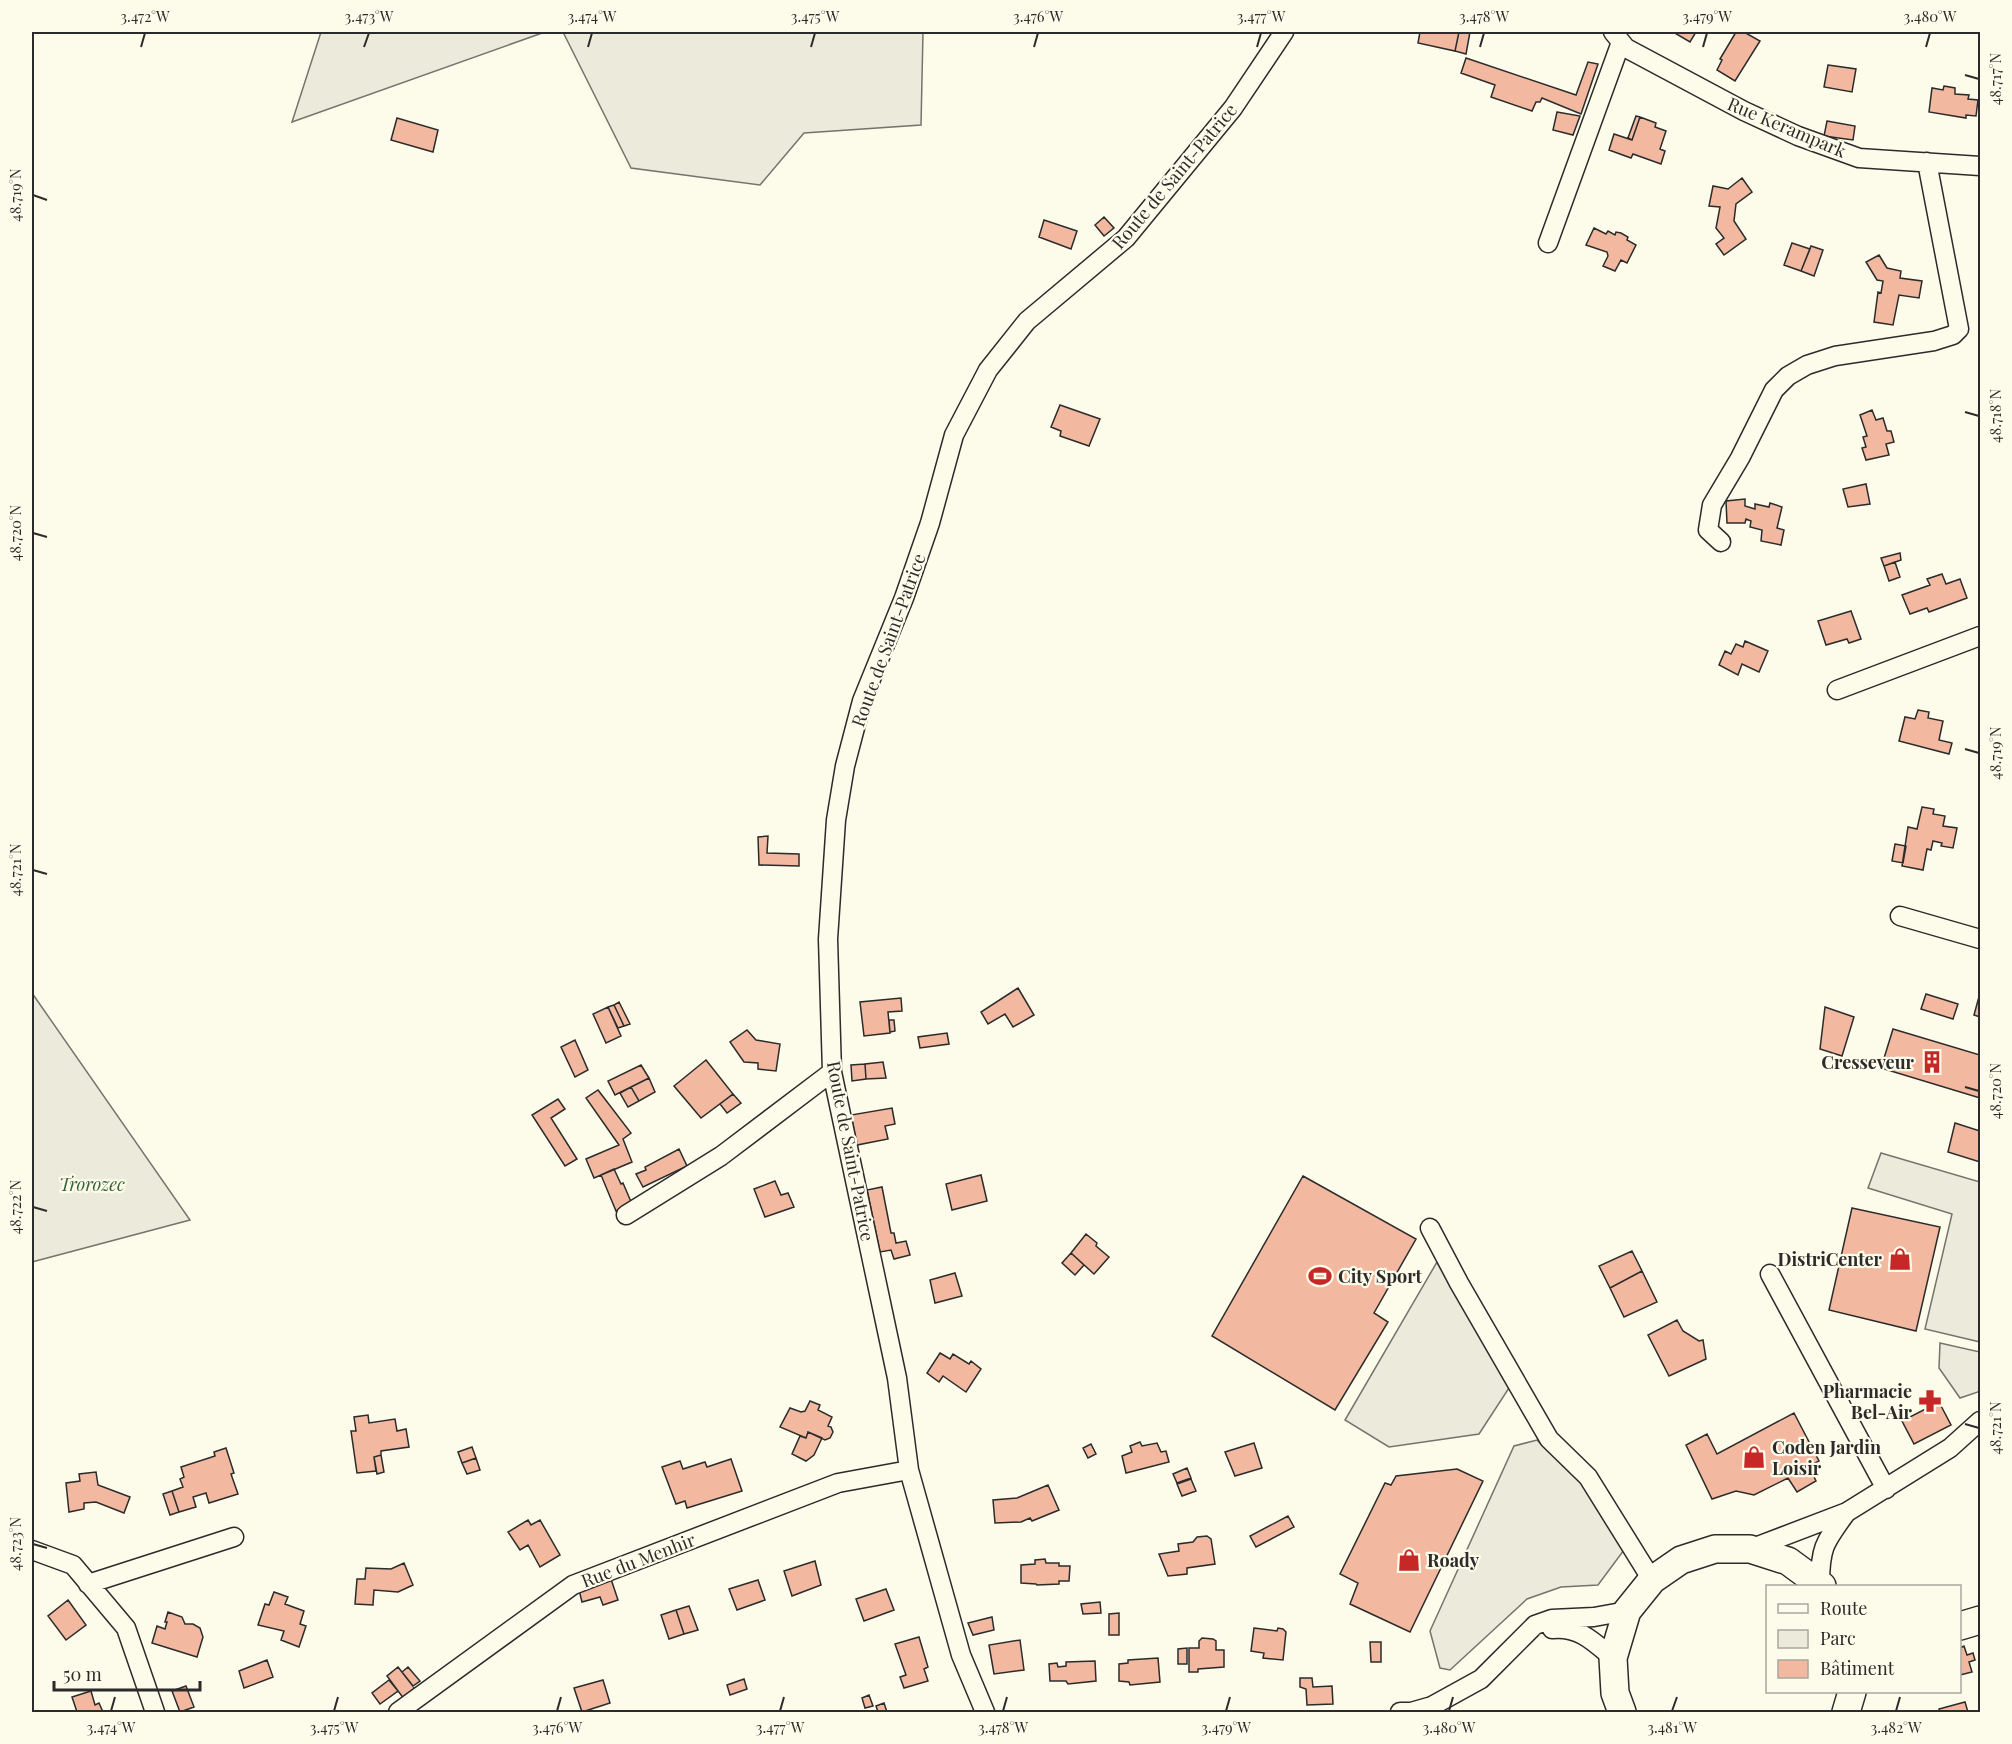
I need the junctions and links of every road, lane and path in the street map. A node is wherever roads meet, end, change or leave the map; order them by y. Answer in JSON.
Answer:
{"nodes":[{"id":1,"x":1284,"y":32,"type":"edge"},
{"id":2,"x":1617,"y":37,"type":"edge"},
{"id":3,"x":1927,"y":162,"type":"junction"},
{"id":4,"x":1980,"y":166,"type":"edge"},
{"id":5,"x":1548,"y":243,"type":"dead end"},
{"id":6,"x":1721,"y":543,"type":"dead end"},
{"id":7,"x":1980,"y":636,"type":"edge"},
{"id":8,"x":1837,"y":690,"type":"dead end"},
{"id":9,"x":1900,"y":916,"type":"dead end"},
{"id":10,"x":1980,"y":939,"type":"edge"},
{"id":11,"x":832,"y":1072,"type":"junction"},
{"id":12,"x":626,"y":1215,"type":"dead end"},
{"id":13,"x":1430,"y":1228,"type":"dead end"},
{"id":14,"x":1770,"y":1274,"type":"dead end"},
{"id":15,"x":1980,"y":1421,"type":"edge"},
{"id":16,"x":909,"y":1470,"type":"junction"},
{"id":17,"x":1886,"y":1489,"type":"junction"},
{"id":18,"x":1847,"y":1512,"type":"junction"},
{"id":19,"x":234,"y":1537,"type":"dead end"},
{"id":20,"x":1750,"y":1549,"type":"junction"},
{"id":21,"x":32,"y":1550,"type":"edge"},
{"id":22,"x":1652,"y":1580,"type":"junction"},
{"id":23,"x":88,"y":1584,"type":"junction"},
{"id":24,"x":1820,"y":1585,"type":"edge"},
{"id":25,"x":1821,"y":1585,"type":"edge"},
{"id":26,"x":1627,"y":1611,"type":"junction"},
{"id":27,"x":1980,"y":1620,"type":"edge"},
{"id":28,"x":1961,"y":1625,"type":"edge"},
{"id":29,"x":1508,"y":1652,"type":"junction"},
{"id":30,"x":1613,"y":1658,"type":"junction"},
{"id":31,"x":1852,"y":1693,"type":"edge"},
{"id":32,"x":155,"y":1713,"type":"edge"},
{"id":33,"x":398,"y":1713,"type":"edge"},
{"id":34,"x":985,"y":1713,"type":"edge"},
{"id":35,"x":1400,"y":1713,"type":"edge"},
{"id":36,"x":1622,"y":1713,"type":"edge"},
{"id":37,"x":1846,"y":1713,"type":"edge"}],
"edges":[{"from":1,"to":11,"type":"street","name":"Route de Saint-Patrice"},
{"from":2,"to":3,"type":"street","name":"Rue Kerampark"},
{"from":2,"to":5,"type":"street"},
{"from":3,"to":4,"type":"street","name":"Rue Kerampark"},
{"from":3,"to":6,"type":"street"},
{"from":7,"to":8,"type":"street"},
{"from":9,"to":10,"type":"street"},
{"from":11,"to":12,"type":"street"},
{"from":11,"to":16,"type":"street","name":"Route de Saint-Patrice"},
{"from":13,"to":22,"type":"street"},
{"from":14,"to":17,"type":"street"},
{"from":15,"to":17,"type":"street"},
{"from":16,"to":33,"type":"street","name":"Rue du Menhir"},
{"from":16,"to":34,"type":"street","name":"Route de Saint-Patrice"},
{"from":17,"to":18,"type":"street"},
{"from":18,"to":20,"type":"street"},
{"from":18,"to":25,"type":"street"},
{"from":19,"to":23,"type":"street"},
{"from":20,"to":22,"type":"main road"},
{"from":20,"to":24,"type":"main road"},
{"from":21,"to":23,"type":"street"},
{"from":22,"to":26,"type":"main road"},
{"from":23,"to":32,"type":"street"},
{"from":26,"to":29,"type":"street"},
{"from":26,"to":30,"type":"main road"},
{"from":27,"to":28,"type":"main road"},
{"from":29,"to":30,"type":"street"},
{"from":29,"to":35,"type":"street"},
{"from":30,"to":36,"type":"main road"},
{"from":31,"to":37,"type":"main road"}]}
